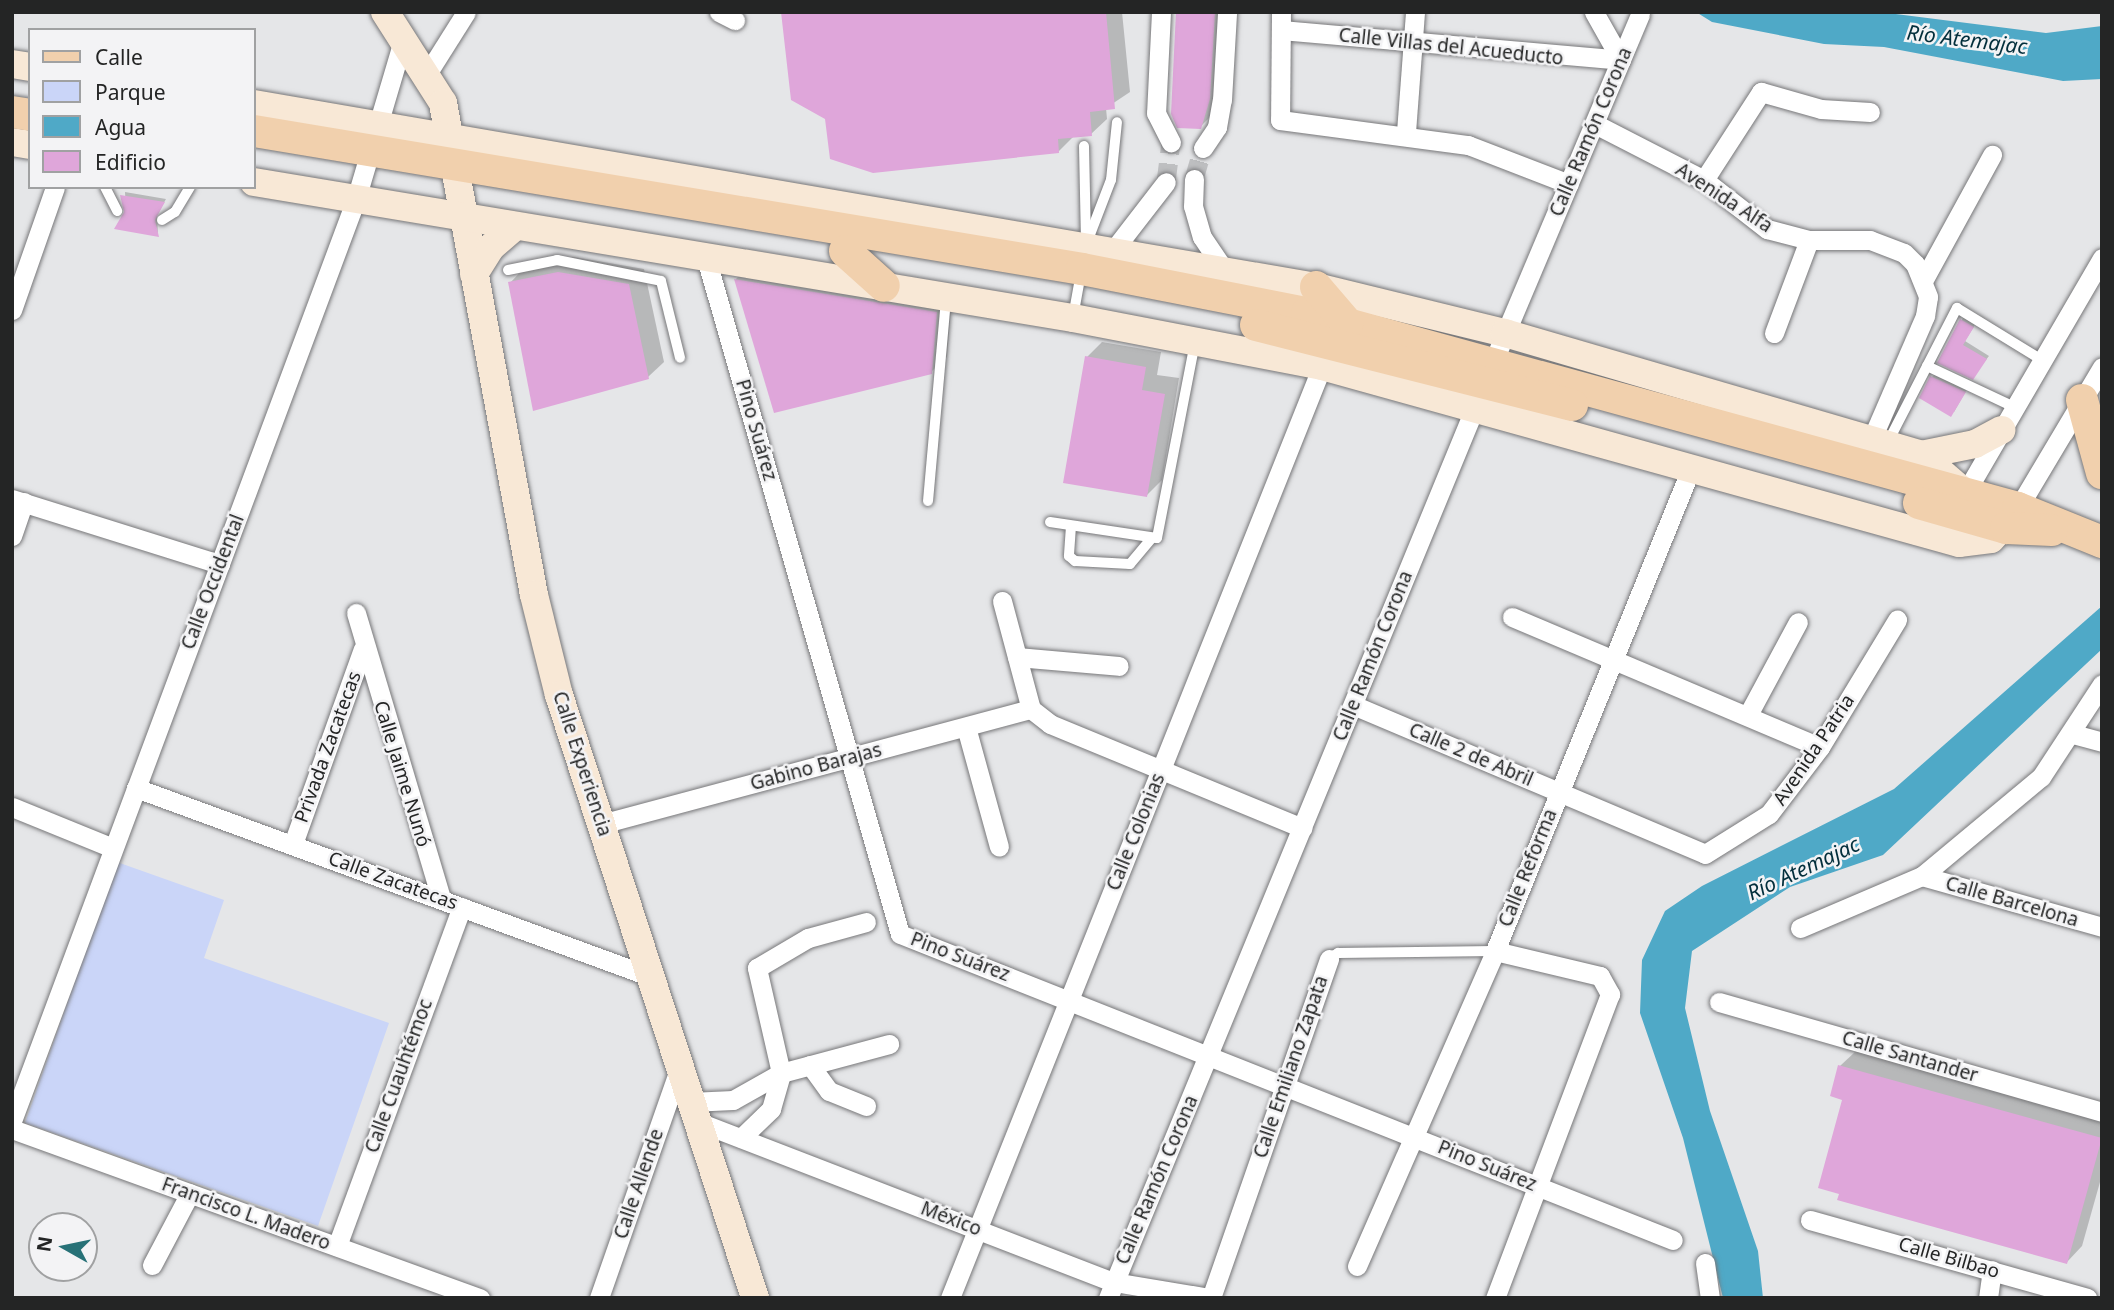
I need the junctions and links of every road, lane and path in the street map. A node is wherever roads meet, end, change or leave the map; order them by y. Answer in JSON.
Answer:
{"nodes":[{"id":1,"x":385,"y":12,"type":"edge"},
{"id":2,"x":466,"y":12,"type":"edge"},
{"id":3,"x":1161,"y":12,"type":"edge"},
{"id":4,"x":1227,"y":12,"type":"edge"},
{"id":5,"x":1415,"y":12,"type":"edge"},
{"id":6,"x":1594,"y":12,"type":"edge"},
{"id":7,"x":1640,"y":15,"type":"dead end"},
{"id":8,"x":1281,"y":21,"type":"edge"},
{"id":9,"x":403,"y":40,"type":"junction"},
{"id":10,"x":1411,"y":44,"type":"junction"},
{"id":11,"x":1621,"y":60,"type":"junction"},
{"id":12,"x":427,"y":74,"type":"junction"},
{"id":13,"x":256,"y":105,"type":"edge"},
{"id":14,"x":1870,"y":112,"type":"dead end"},
{"id":15,"x":1116,"y":122,"type":"dead end"},
{"id":16,"x":1595,"y":124,"type":"junction"},
{"id":17,"x":256,"y":132,"type":"edge"},
{"id":18,"x":1405,"y":132,"type":"junction"},
{"id":19,"x":1171,"y":142,"type":"tunnel mouth"},
{"id":20,"x":1084,"y":146,"type":"dead end"},
{"id":21,"x":1203,"y":148,"type":"tunnel mouth"},
{"id":22,"x":256,"y":152,"type":"edge"},
{"id":23,"x":1992,"y":155,"type":"dead end"},
{"id":24,"x":368,"y":161,"type":"junction"},
{"id":25,"x":456,"y":162,"type":"junction"},
{"id":26,"x":1194,"y":179,"type":"tunnel mouth"},
{"id":27,"x":1704,"y":180,"type":"junction"},
{"id":28,"x":256,"y":182,"type":"edge"},
{"id":29,"x":1166,"y":182,"type":"tunnel mouth"},
{"id":30,"x":1569,"y":184,"type":"junction"},
{"id":31,"x":54,"y":189,"type":"edge"},
{"id":32,"x":105,"y":189,"type":"edge"},
{"id":33,"x":189,"y":189,"type":"edge"},
{"id":34,"x":117,"y":211,"type":"dead end"},
{"id":35,"x":463,"y":217,"type":"junction"},
{"id":36,"x":162,"y":220,"type":"dead end"},
{"id":37,"x":515,"y":226,"type":"junction"},
{"id":38,"x":1809,"y":240,"type":"junction"},
{"id":39,"x":559,"y":247,"type":"junction"},
{"id":40,"x":1115,"y":248,"type":"junction"},
{"id":41,"x":845,"y":250,"type":"junction"},
{"id":42,"x":706,"y":258,"type":"junction"},
{"id":43,"x":2102,"y":258,"type":"edge"},
{"id":44,"x":1222,"y":267,"type":"junction"},
{"id":45,"x":508,"y":270,"type":"dead end"},
{"id":46,"x":474,"y":274,"type":"junction"},
{"id":47,"x":1080,"y":280,"type":"junction"},
{"id":48,"x":1923,"y":281,"type":"junction"},
{"id":49,"x":884,"y":286,"type":"junction"},
{"id":50,"x":1316,"y":287,"type":"junction"},
{"id":51,"x":946,"y":296,"type":"junction"},
{"id":52,"x":12,"y":309,"type":"edge"},
{"id":53,"x":1347,"y":323,"type":"junction"},
{"id":54,"x":1774,"y":333,"type":"dead end"},
{"id":55,"x":1195,"y":341,"type":"junction"},
{"id":56,"x":680,"y":358,"type":"dead end"},
{"id":57,"x":2042,"y":360,"type":"junction"},
{"id":58,"x":1322,"y":366,"type":"junction"},
{"id":59,"x":1927,"y":366,"type":"junction"},
{"id":60,"x":2102,"y":367,"type":"edge"},
{"id":61,"x":1490,"y":370,"type":"junction"},
{"id":62,"x":2082,"y":400,"type":"junction"},
{"id":63,"x":2007,"y":419,"type":"junction"},
{"id":64,"x":1879,"y":443,"type":"junction"},
{"id":65,"x":1921,"y":456,"type":"junction"},
{"id":66,"x":1692,"y":466,"type":"junction"},
{"id":67,"x":2102,"y":473,"type":"edge"},
{"id":68,"x":18,"y":500,"type":"edge"},
{"id":69,"x":928,"y":501,"type":"dead end"},
{"id":70,"x":1959,"y":503,"type":"junction"},
{"id":71,"x":2012,"y":518,"type":"junction"},
{"id":72,"x":1050,"y":522,"type":"dead end"},
{"id":73,"x":1071,"y":526,"type":"junction"},
{"id":74,"x":12,"y":536,"type":"edge"},
{"id":75,"x":1151,"y":539,"type":"junction"},
{"id":76,"x":2102,"y":542,"type":"edge"},
{"id":77,"x":220,"y":564,"type":"junction"},
{"id":78,"x":1002,"y":601,"type":"dead end"},
{"id":79,"x":356,"y":613,"type":"dead end"},
{"id":80,"x":1512,"y":617,"type":"dead end"},
{"id":81,"x":1897,"y":620,"type":"dead end"},
{"id":82,"x":1798,"y":622,"type":"dead end"},
{"id":83,"x":363,"y":649,"type":"junction"},
{"id":84,"x":1017,"y":657,"type":"junction"},
{"id":85,"x":1614,"y":658,"type":"junction"},
{"id":86,"x":1119,"y":666,"type":"dead end"},
{"id":87,"x":2102,"y":684,"type":"edge"},
{"id":88,"x":1353,"y":705,"type":"junction"},
{"id":89,"x":1031,"y":709,"type":"junction"},
{"id":90,"x":1749,"y":713,"type":"junction"},
{"id":91,"x":966,"y":727,"type":"junction"},
{"id":92,"x":2073,"y":734,"type":"junction"},
{"id":93,"x":2102,"y":742,"type":"edge"},
{"id":94,"x":1820,"y":747,"type":"junction"},
{"id":95,"x":850,"y":758,"type":"junction"},
{"id":96,"x":1160,"y":770,"type":"junction"},
{"id":97,"x":136,"y":788,"type":"junction"},
{"id":98,"x":1559,"y":792,"type":"junction"},
{"id":99,"x":12,"y":807,"type":"edge"},
{"id":100,"x":601,"y":824,"type":"junction"},
{"id":101,"x":1302,"y":828,"type":"junction"},
{"id":102,"x":293,"y":844,"type":"junction"},
{"id":103,"x":999,"y":846,"type":"dead end"},
{"id":104,"x":113,"y":848,"type":"junction"},
{"id":105,"x":1705,"y":854,"type":"joint"},
{"id":106,"x":1922,"y":876,"type":"junction"},
{"id":107,"x":441,"y":899,"type":"junction"},
{"id":108,"x":461,"y":906,"type":"junction"},
{"id":109,"x":866,"y":922,"type":"dead end"},
{"id":110,"x":1800,"y":928,"type":"dead end"},
{"id":111,"x":2102,"y":928,"type":"edge"},
{"id":112,"x":1495,"y":951,"type":"junction"},
{"id":113,"x":1329,"y":959,"type":"joint"},
{"id":114,"x":649,"y":976,"type":"junction"},
{"id":115,"x":1069,"y":1000,"type":"junction"},
{"id":116,"x":1719,"y":1002,"type":"dead end"},
{"id":117,"x":889,"y":1044,"type":"dead end"},
{"id":118,"x":1209,"y":1055,"type":"junction"},
{"id":119,"x":810,"y":1065,"type":"junction"},
{"id":120,"x":679,"y":1070,"type":"junction"},
{"id":121,"x":781,"y":1073,"type":"junction"},
{"id":122,"x":19,"y":1082,"type":"edge"},
{"id":123,"x":1284,"y":1085,"type":"junction"},
{"id":124,"x":866,"y":1106,"type":"dead end"},
{"id":125,"x":693,"y":1111,"type":"junction"},
{"id":126,"x":2102,"y":1112,"type":"edge"},
{"id":127,"x":12,"y":1121,"type":"edge"},
{"id":128,"x":12,"y":1129,"type":"edge"},
{"id":129,"x":1413,"y":1136,"type":"junction"},
{"id":130,"x":741,"y":1138,"type":"junction"},
{"id":131,"x":1541,"y":1187,"type":"junction"},
{"id":132,"x":190,"y":1193,"type":"junction"},
{"id":133,"x":1811,"y":1220,"type":"dead end"},
{"id":134,"x":978,"y":1229,"type":"junction"},
{"id":135,"x":1673,"y":1240,"type":"dead end"},
{"id":136,"x":337,"y":1246,"type":"junction"},
{"id":137,"x":1705,"y":1263,"type":"dead end"},
{"id":138,"x":152,"y":1265,"type":"dead end"},
{"id":139,"x":1357,"y":1266,"type":"dead end"},
{"id":140,"x":1992,"y":1270,"type":"junction"},
{"id":141,"x":1111,"y":1290,"type":"edge"},
{"id":142,"x":480,"y":1298,"type":"edge"},
{"id":143,"x":599,"y":1298,"type":"edge"},
{"id":144,"x":755,"y":1298,"type":"edge"},
{"id":145,"x":950,"y":1298,"type":"edge"},
{"id":146,"x":1210,"y":1298,"type":"edge"},
{"id":147,"x":1495,"y":1298,"type":"edge"},
{"id":148,"x":1710,"y":1298,"type":"edge"},
{"id":149,"x":1988,"y":1298,"type":"edge"},
{"id":150,"x":2087,"y":1298,"type":"edge"}],
"edges":[{"from":1,"to":9,"type":"street","name":"Calle Experiencia"},
{"from":2,"to":12,"type":"street"},
{"from":3,"to":19,"type":"street"},
{"from":4,"to":21,"type":"street"},
{"from":5,"to":10,"type":"street"},
{"from":6,"to":11,"type":"street"},
{"from":7,"to":11,"type":"street","name":"Calle Ramón Corona"},
{"from":8,"to":10,"type":"street","name":"Calle Villas del Acueducto"},
{"from":8,"to":18,"type":"street"},
{"from":9,"to":12,"type":"street","name":"Calle Experiencia"},
{"from":9,"to":24,"type":"street","name":"Calle Occidental"},
{"from":10,"to":11,"type":"street","name":"Calle Villas del Acueducto"},
{"from":10,"to":18,"type":"street"},
{"from":11,"to":16,"type":"street","name":"Calle Ramón Corona"},
{"from":12,"to":25,"type":"street","name":"Calle Experiencia"},
{"from":13,"to":24,"type":"street"},
{"from":14,"to":27,"type":"street"},
{"from":15,"to":47,"type":"lane"},
{"from":16,"to":27,"type":"street","name":"Avenida Alfa"},
{"from":16,"to":30,"type":"street","name":"Calle Ramón Corona"},
{"from":17,"to":24,"type":"main road"},
{"from":18,"to":30,"type":"street"},
{"from":20,"to":47,"type":"lane"},
{"from":22,"to":24,"type":"main road"},
{"from":23,"to":48,"type":"street"},
{"from":24,"to":25,"type":"main road"},
{"from":24,"to":28,"type":"street"},
{"from":24,"to":35,"type":"street"},
{"from":24,"to":77,"type":"street","name":"Calle Occidental"},
{"from":25,"to":35,"type":"street","name":"Calle Experiencia"},
{"from":25,"to":41,"type":"main road"},
{"from":25,"to":47,"type":"main road"},
{"from":26,"to":44,"type":"street"},
{"from":27,"to":38,"type":"street","name":"Avenida Alfa"},
{"from":29,"to":40,"type":"street"},
{"from":30,"to":61,"type":"street","name":"Calle Ramón Corona"},
{"from":31,"to":52,"type":"street"},
{"from":32,"to":34,"type":"lane"},
{"from":33,"to":36,"type":"lane"},
{"from":35,"to":37,"type":"street"},
{"from":35,"to":46,"type":"street","name":"Calle Experiencia"},
{"from":37,"to":39,"type":"street"},
{"from":37,"to":46,"type":"street"},
{"from":38,"to":48,"type":"street","name":"Avenida Alfa"},
{"from":38,"to":54,"type":"street"},
{"from":39,"to":42,"type":"street"},
{"from":39,"to":45,"type":"lane"},
{"from":39,"to":56,"type":"lane"},
{"from":40,"to":44,"type":"street"},
{"from":40,"to":47,"type":"street"},
{"from":41,"to":47,"type":"main road"},
{"from":41,"to":49,"type":"main road"},
{"from":42,"to":49,"type":"street"},
{"from":42,"to":95,"type":"street","name":"Pino Suárez"},
{"from":43,"to":57,"type":"street"},
{"from":44,"to":50,"type":"street"},
{"from":46,"to":100,"type":"street","name":"Calle Experiencia"},
{"from":47,"to":51,"type":"street"},
{"from":47,"to":53,"type":"main road"},
{"from":47,"to":55,"type":"street"},
{"from":47,"to":61,"type":"main road"},
{"from":48,"to":64,"type":"street"},
{"from":49,"to":51,"type":"street"},
{"from":50,"to":53,"type":"main road"},
{"from":50,"to":61,"type":"street"},
{"from":51,"to":69,"type":"lane"},
{"from":53,"to":61,"type":"main road"},
{"from":55,"to":58,"type":"street"},
{"from":55,"to":75,"type":"lane"},
{"from":57,"to":59,"type":"lane"},
{"from":57,"to":63,"type":"street"},
{"from":58,"to":61,"type":"street"},
{"from":58,"to":96,"type":"street","name":"Calle Colonias"},
{"from":59,"to":63,"type":"lane"},
{"from":59,"to":64,"type":"lane"},
{"from":60,"to":62,"type":"street"},
{"from":61,"to":64,"type":"street"},
{"from":61,"to":66,"type":"street"},
{"from":61,"to":70,"type":"main road"},
{"from":61,"to":88,"type":"street","name":"Calle Ramón Corona"},
{"from":62,"to":67,"type":"main road"},
{"from":62,"to":71,"type":"street"},
{"from":63,"to":65,"type":"street"},
{"from":63,"to":70,"type":"street"},
{"from":64,"to":65,"type":"street"},
{"from":65,"to":70,"type":"street"},
{"from":66,"to":71,"type":"street"},
{"from":66,"to":85,"type":"street","name":"Calle Reforma"},
{"from":68,"to":74,"type":"street"},
{"from":68,"to":77,"type":"street"},
{"from":70,"to":71,"type":"main road"},
{"from":71,"to":76,"type":"main road"},
{"from":72,"to":73,"type":"lane"},
{"from":73,"to":75,"type":"lane"},
{"from":73,"to":75,"type":"lane"},
{"from":77,"to":97,"type":"street","name":"Calle Occidental"},
{"from":78,"to":84,"type":"street"},
{"from":79,"to":83,"type":"street","name":"Calle Jaime Nunó"},
{"from":80,"to":85,"type":"street"},
{"from":81,"to":94,"type":"street","name":"Avenida Patria"},
{"from":82,"to":90,"type":"street"},
{"from":83,"to":102,"type":"street","name":"Privada Zacatecas"},
{"from":83,"to":107,"type":"street","name":"Calle Jaime Nunó"},
{"from":84,"to":86,"type":"street"},
{"from":84,"to":89,"type":"street"},
{"from":85,"to":90,"type":"street"},
{"from":85,"to":98,"type":"street","name":"Calle Reforma"},
{"from":87,"to":92,"type":"street"},
{"from":88,"to":98,"type":"street","name":"Calle 2 de Abril"},
{"from":88,"to":101,"type":"street","name":"Calle Ramón Corona"},
{"from":89,"to":91,"type":"street","name":"Gabino Barajas"},
{"from":89,"to":96,"type":"street"},
{"from":90,"to":94,"type":"street"},
{"from":91,"to":95,"type":"street","name":"Gabino Barajas"},
{"from":91,"to":103,"type":"street"},
{"from":92,"to":93,"type":"street"},
{"from":92,"to":106,"type":"street"},
{"from":94,"to":105,"type":"street","name":"Avenida Patria"},
{"from":95,"to":100,"type":"street","name":"Gabino Barajas"},
{"from":95,"to":115,"type":"street","name":"Pino Suárez"},
{"from":96,"to":101,"type":"street"},
{"from":96,"to":115,"type":"street","name":"Calle Colonias"},
{"from":97,"to":102,"type":"street","name":"Calle Zacatecas"},
{"from":97,"to":104,"type":"street","name":"Calle Occidental"},
{"from":98,"to":105,"type":"street","name":"Calle 2 de Abril"},
{"from":98,"to":112,"type":"street","name":"Calle Reforma"},
{"from":99,"to":104,"type":"street"},
{"from":100,"to":114,"type":"street","name":"Calle Experiencia"},
{"from":101,"to":118,"type":"street","name":"Calle Ramón Corona"},
{"from":102,"to":107,"type":"street","name":"Calle Zacatecas"},
{"from":104,"to":122,"type":"street","name":"Calle Occidental"},
{"from":106,"to":110,"type":"street"},
{"from":106,"to":111,"type":"street","name":"Calle Barcelona"},
{"from":107,"to":108,"type":"street","name":"Calle Zacatecas"},
{"from":108,"to":114,"type":"street","name":"Calle Zacatecas"},
{"from":108,"to":136,"type":"street","name":"Calle Cuauhtémoc"},
{"from":109,"to":121,"type":"street"},
{"from":112,"to":113,"type":"lane","name":"Calle Emiliano Zapata"},
{"from":112,"to":129,"type":"street","name":"Calle Reforma"},
{"from":112,"to":131,"type":"street","name":"Calle Emiliano Zapata"},
{"from":113,"to":123,"type":"street","name":"Calle Emiliano Zapata"},
{"from":114,"to":120,"type":"street","name":"Calle Experiencia"},
{"from":115,"to":118,"type":"street","name":"Pino Suárez"},
{"from":115,"to":134,"type":"street","name":"Calle Colonias"},
{"from":116,"to":126,"type":"street","name":"Calle Santander"},
{"from":117,"to":119,"type":"street"},
{"from":118,"to":123,"type":"street","name":"Pino Suárez"},
{"from":118,"to":141,"type":"street","name":"Calle Ramón Corona"},
{"from":119,"to":121,"type":"street"},
{"from":119,"to":124,"type":"street"},
{"from":120,"to":125,"type":"street","name":"Calle Experiencia"},
{"from":120,"to":143,"type":"street","name":"Calle Allende"},
{"from":121,"to":125,"type":"street"},
{"from":121,"to":130,"type":"street"},
{"from":122,"to":127,"type":"street","name":"Calle Occidental"},
{"from":123,"to":129,"type":"street","name":"Pino Suárez"},
{"from":123,"to":146,"type":"street","name":"Calle Emiliano Zapata"},
{"from":125,"to":130,"type":"street","name":"México"},
{"from":125,"to":144,"type":"street","name":"Calle Experiencia"},
{"from":128,"to":132,"type":"street","name":"Francisco L. Madero"},
{"from":129,"to":131,"type":"street","name":"Pino Suárez"},
{"from":129,"to":139,"type":"street","name":"Calle Reforma"},
{"from":130,"to":134,"type":"street","name":"México"},
{"from":131,"to":135,"type":"street","name":"Pino Suárez"},
{"from":131,"to":147,"type":"street"},
{"from":132,"to":136,"type":"street","name":"Francisco L. Madero"},
{"from":132,"to":138,"type":"street"},
{"from":133,"to":140,"type":"street","name":"Calle Bilbao"},
{"from":134,"to":141,"type":"street","name":"México"},
{"from":134,"to":145,"type":"street","name":"Calle Colonias"},
{"from":136,"to":142,"type":"street","name":"Francisco L. Madero"},
{"from":137,"to":148,"type":"street"},
{"from":140,"to":149,"type":"street"},
{"from":140,"to":150,"type":"street","name":"Calle Bilbao"},
{"from":141,"to":146,"type":"street","name":"México"}]}
